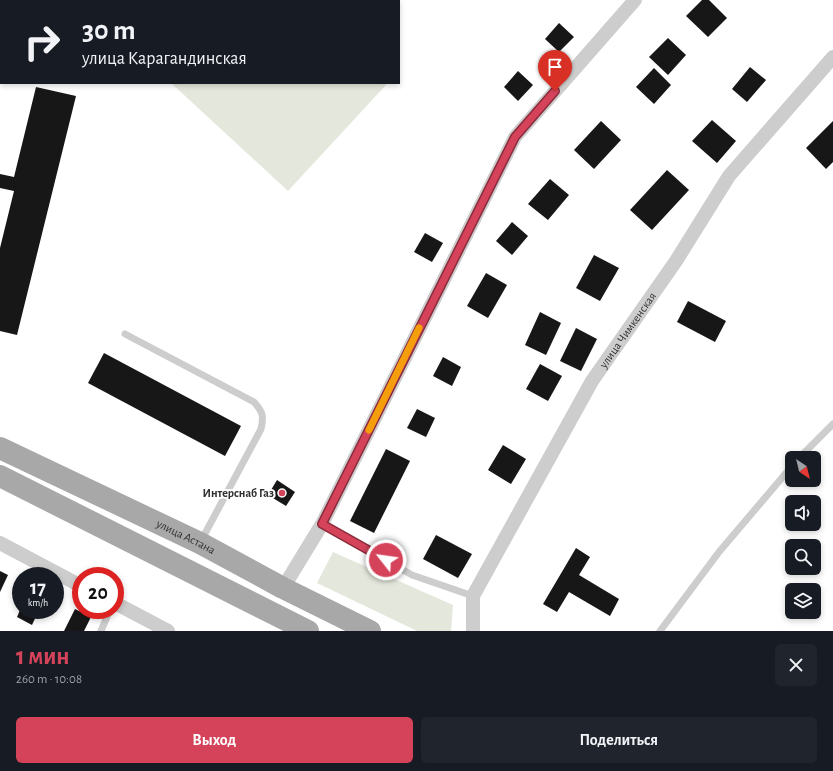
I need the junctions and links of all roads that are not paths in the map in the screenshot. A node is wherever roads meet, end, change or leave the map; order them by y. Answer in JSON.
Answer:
{"nodes":[{"id":1,"x":635,"y":0,"type":"edge"},
{"id":2,"x":833,"y":56,"type":"edge"},
{"id":3,"x":125,"y":334,"type":"dead end"},
{"id":4,"x":833,"y":424,"type":"edge"},
{"id":5,"x":0,"y":448,"type":"edge"},
{"id":6,"x":807,"y":451,"type":"edge"},
{"id":7,"x":785,"y":474,"type":"edge"},
{"id":8,"x":0,"y":476,"type":"edge"},
{"id":9,"x":322,"y":524,"type":"junction"},
{"id":10,"x":0,"y":543,"type":"edge"},
{"id":11,"x":200,"y":543,"type":"junction"},
{"id":12,"x":72,"y":581,"type":"edge"},
{"id":13,"x":283,"y":588,"type":"junction"},
{"id":14,"x":474,"y":596,"type":"junction"},
{"id":15,"x":124,"y":608,"type":"edge"},
{"id":16,"x":106,"y":619,"type":"edge"},
{"id":17,"x":101,"y":631,"type":"edge"},
{"id":18,"x":168,"y":631,"type":"edge"},
{"id":19,"x":308,"y":631,"type":"edge"},
{"id":20,"x":370,"y":631,"type":"edge"},
{"id":21,"x":473,"y":631,"type":"edge"},
{"id":22,"x":660,"y":631,"type":"edge"}],
"edges":[{"from":1,"to":9,"type":"street"},
{"from":2,"to":14,"type":"street","name":"улица Чимкенская"},
{"from":3,"to":11,"type":"lane"},
{"from":4,"to":6,"type":"lane"},
{"from":5,"to":11,"type":"main road","name":"улица Астана"},
{"from":7,"to":22,"type":"lane"},
{"from":8,"to":19,"type":"main road"},
{"from":9,"to":13,"type":"street"},
{"from":9,"to":14,"type":"lane"},
{"from":10,"to":12,"type":"street"},
{"from":11,"to":13,"type":"main road","name":"улица Астана"},
{"from":13,"to":20,"type":"main road","name":"улица Астана"},
{"from":14,"to":21,"type":"street","name":"улица Чимкенская"},
{"from":15,"to":18,"type":"street"},
{"from":16,"to":17,"type":"lane"}]}
